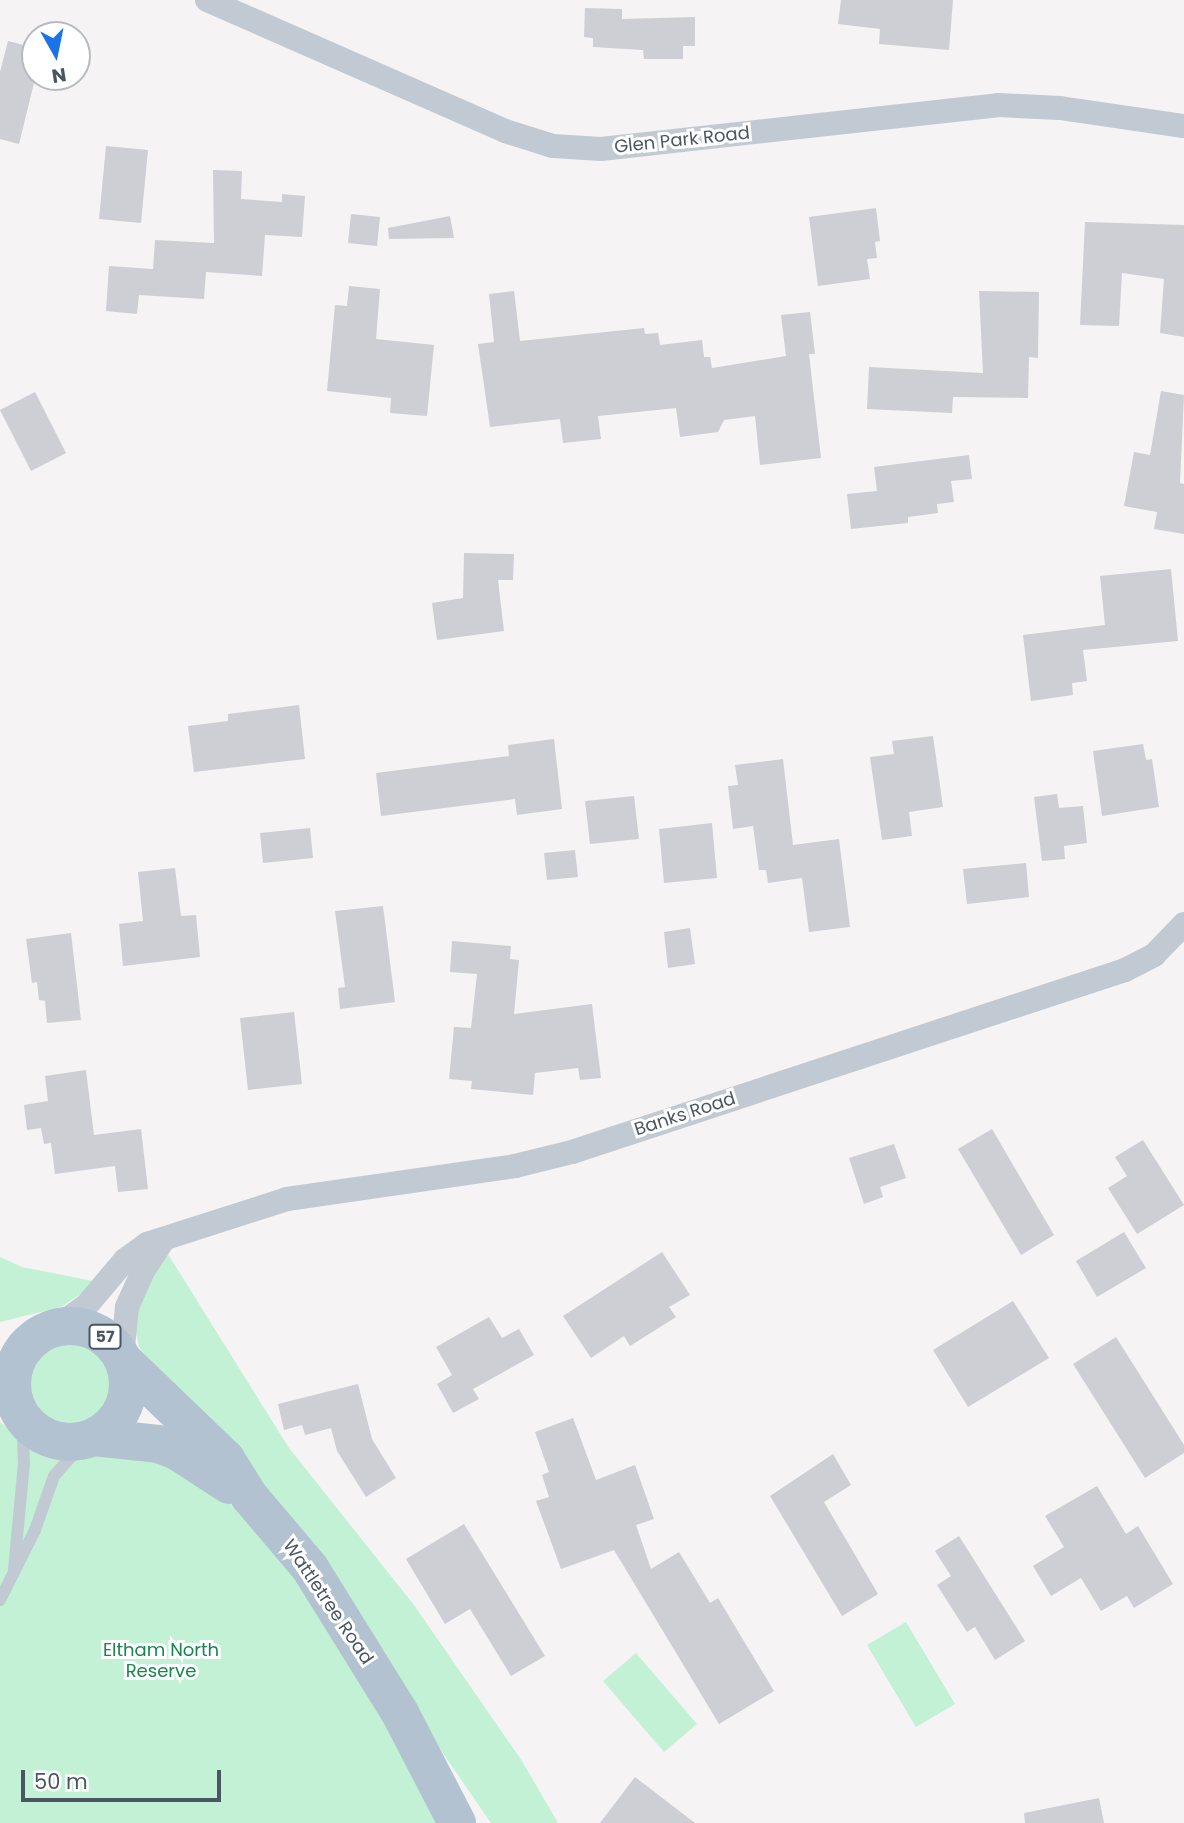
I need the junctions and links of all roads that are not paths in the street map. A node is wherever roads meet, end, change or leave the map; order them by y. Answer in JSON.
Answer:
{"nodes":[{"id":1,"x":207,"y":0,"type":"edge"},
{"id":2,"x":1184,"y":127,"type":"edge"},
{"id":3,"x":1184,"y":924,"type":"edge"},
{"id":4,"x":163,"y":1240,"type":"junction"},
{"id":5,"x":48,"y":1330,"type":"junction"},
{"id":6,"x":0,"y":1333,"type":"edge"},
{"id":7,"x":123,"y":1359,"type":"junction"},
{"id":8,"x":13,"y":1409,"type":"edge"},
{"id":9,"x":90,"y":1439,"type":"junction"},
{"id":10,"x":249,"y":1496,"type":"junction"},
{"id":11,"x":14,"y":1573,"type":"junction"},
{"id":12,"x":0,"y":1600,"type":"edge"},
{"id":13,"x":400,"y":1713,"type":"junction"},
{"id":14,"x":457,"y":1823,"type":"edge"},
{"id":15,"x":484,"y":1823,"type":"edge"}],
"edges":[{"from":1,"to":2,"type":"street","name":"Glen Park Road"},
{"from":3,"to":4,"type":"street","name":"Banks Road"},
{"from":4,"to":5,"type":"street","name":"Banks Road"},
{"from":4,"to":7,"type":"street"},
{"from":5,"to":6,"type":"main road","number":"57"},
{"from":5,"to":7,"type":"main road","number":"57"},
{"from":5,"to":8,"type":"main road"},
{"from":7,"to":9,"type":"main road","number":"57"},
{"from":7,"to":10,"type":"main road","name":"Wattletree Road","number":"57"},
{"from":8,"to":9,"type":"main road","number":"57"},
{"from":8,"to":11,"type":"lane"},
{"from":9,"to":10,"type":"main road","name":"Wattletree Road","number":"57"},
{"from":9,"to":11,"type":"lane"},
{"from":10,"to":13,"type":"main road","name":"Wattletree Road","number":"57"},
{"from":11,"to":12,"type":"lane"},
{"from":13,"to":14,"type":"main road","name":"Wattletree Road","number":"57"},
{"from":13,"to":15,"type":"main road","name":"Wattletree Road","number":"57"}]}
